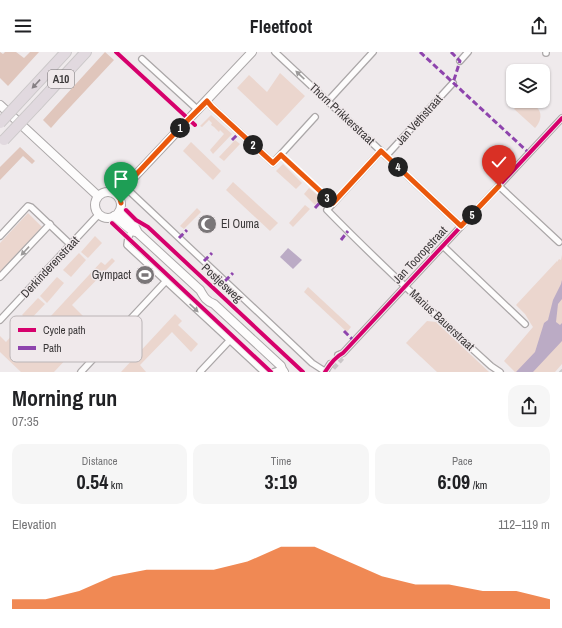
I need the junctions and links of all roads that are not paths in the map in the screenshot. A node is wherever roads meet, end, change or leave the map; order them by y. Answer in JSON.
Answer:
{"nodes":[{"id":1,"x":66,"y":52,"type":"edge"},
{"id":2,"x":86,"y":52,"type":"edge"},
{"id":3,"x":252,"y":52,"type":"edge"},
{"id":4,"x":276,"y":52,"type":"edge"},
{"id":5,"x":373,"y":52,"type":"edge"},
{"id":6,"x":468,"y":52,"type":"edge"},
{"id":7,"x":142,"y":59,"type":"dead end"},
{"id":8,"x":460,"y":61,"type":"dead end"},
{"id":9,"x":453,"y":83,"type":"dead end"},
{"id":10,"x":207,"y":101,"type":"junction"},
{"id":11,"x":328,"y":101,"type":"junction"},
{"id":12,"x":0,"y":105,"type":"edge"},
{"id":13,"x":198,"y":110,"type":"junction"},
{"id":14,"x":315,"y":117,"type":"dead end"},
{"id":15,"x":562,"y":118,"type":"edge"},
{"id":16,"x":0,"y":123,"type":"edge"},
{"id":17,"x":2,"y":142,"type":"edge"},
{"id":18,"x":381,"y":151,"type":"junction"},
{"id":19,"x":386,"y":156,"type":"junction"},
{"id":20,"x":499,"y":186,"type":"junction"},
{"id":21,"x":125,"y":187,"type":"junction"},
{"id":22,"x":117,"y":195,"type":"junction"},
{"id":23,"x":98,"y":196,"type":"junction"},
{"id":24,"x":117,"y":213,"type":"junction"},
{"id":25,"x":99,"y":214,"type":"junction"},
{"id":26,"x":50,"y":224,"type":"junction"},
{"id":27,"x":461,"y":226,"type":"junction"},
{"id":28,"x":135,"y":232,"type":"junction"},
{"id":29,"x":0,"y":236,"type":"edge"},
{"id":30,"x":559,"y":242,"type":"dead end"},
{"id":31,"x":71,"y":245,"type":"junction"},
{"id":32,"x":443,"y":246,"type":"junction"},
{"id":33,"x":0,"y":277,"type":"edge"},
{"id":34,"x":166,"y":281,"type":"junction"},
{"id":35,"x":405,"y":286,"type":"junction"},
{"id":36,"x":133,"y":316,"type":"edge"},
{"id":37,"x":0,"y":320,"type":"edge"},
{"id":38,"x":525,"y":324,"type":"dead end"},
{"id":39,"x":230,"y":340,"type":"junction"},
{"id":40,"x":341,"y":356,"type":"tunnel mouth"},
{"id":41,"x":90,"y":362,"type":"edge"},
{"id":42,"x":331,"y":366,"type":"tunnel mouth"},
{"id":43,"x":282,"y":369,"type":"edge"},
{"id":44,"x":81,"y":372,"type":"edge"},
{"id":45,"x":200,"y":372,"type":"edge"},
{"id":46,"x":264,"y":372,"type":"edge"},
{"id":47,"x":273,"y":372,"type":"edge"},
{"id":48,"x":292,"y":372,"type":"edge"},
{"id":49,"x":326,"y":372,"type":"edge"},
{"id":50,"x":500,"y":372,"type":"edge"}],
"edges":[{"from":1,"to":16,"type":"highway","number":"A10","one_way":true,"bridge":true},
{"from":2,"to":17,"type":"highway","number":"A10","bridge":true},
{"from":3,"to":10,"type":"street"},
{"from":11,"to":4,"type":"street","name":"Thorn Prikkerstraat","one_way":true},
{"from":5,"to":11,"type":"street"},
{"from":6,"to":8,"type":"street"},
{"from":7,"to":13,"type":"street"},
{"from":9,"to":19,"type":"street","name":"Jan Vethstraat"},
{"from":10,"to":13,"type":"street"},
{"from":10,"to":14,"type":"street"},
{"from":11,"to":18,"type":"street","name":"Thorn Prikkerstraat"},
{"from":12,"to":23,"type":"street"},
{"from":13,"to":21,"type":"street"},
{"from":15,"to":20,"type":"street","name":"Jan Tooropstraat"},
{"from":18,"to":19,"type":"street","name":"Thorn Prikkerstraat"},
{"from":18,"to":35,"type":"street","name":"Marius Bauerstraat"},
{"from":19,"to":27,"type":"street","name":"Thorn Prikkerstraat"},
{"from":20,"to":27,"type":"street","name":"Jan Tooropstraat"},
{"from":20,"to":30,"type":"street"},
{"from":21,"to":22,"type":"street"},
{"from":21,"to":49,"type":"street","name":"Postjesweg"},
{"from":22,"to":23,"type":"street"},
{"from":22,"to":24,"type":"street"},
{"from":23,"to":25,"type":"street"},
{"from":24,"to":25,"type":"street"},
{"from":24,"to":28,"type":"street","name":"Postjesweg"},
{"from":25,"to":31,"type":"street","name":"Derkinderenstraat"},
{"from":26,"to":29,"type":"street"},
{"from":26,"to":31,"type":"street"},
{"from":26,"to":33,"type":"street","one_way":true},
{"from":27,"to":32,"type":"street","name":"Jan Tooropstraat"},
{"from":28,"to":34,"type":"street"},
{"from":28,"to":43,"type":"street","name":"Postjesweg"},
{"from":31,"to":37,"type":"street","name":"Derkinderenstraat"},
{"from":32,"to":35,"type":"street","name":"Jan Tooropstraat"},
{"from":32,"to":38,"type":"street","name":"Jan Tooropstraat"},
{"from":34,"to":36,"type":"street"},
{"from":34,"to":39,"type":"street","one_way":true},
{"from":35,"to":40,"type":"street","name":"Jan Tooropstraat"},
{"from":35,"to":50,"type":"street","name":"Marius Bauerstraat"},
{"from":39,"to":45,"type":"street"},
{"from":39,"to":46,"type":"street"},
{"from":41,"to":44,"type":"street"},
{"from":42,"to":49,"type":"street"},
{"from":43,"to":47,"type":"street"},
{"from":43,"to":48,"type":"street","name":"Postjesweg"}]}
